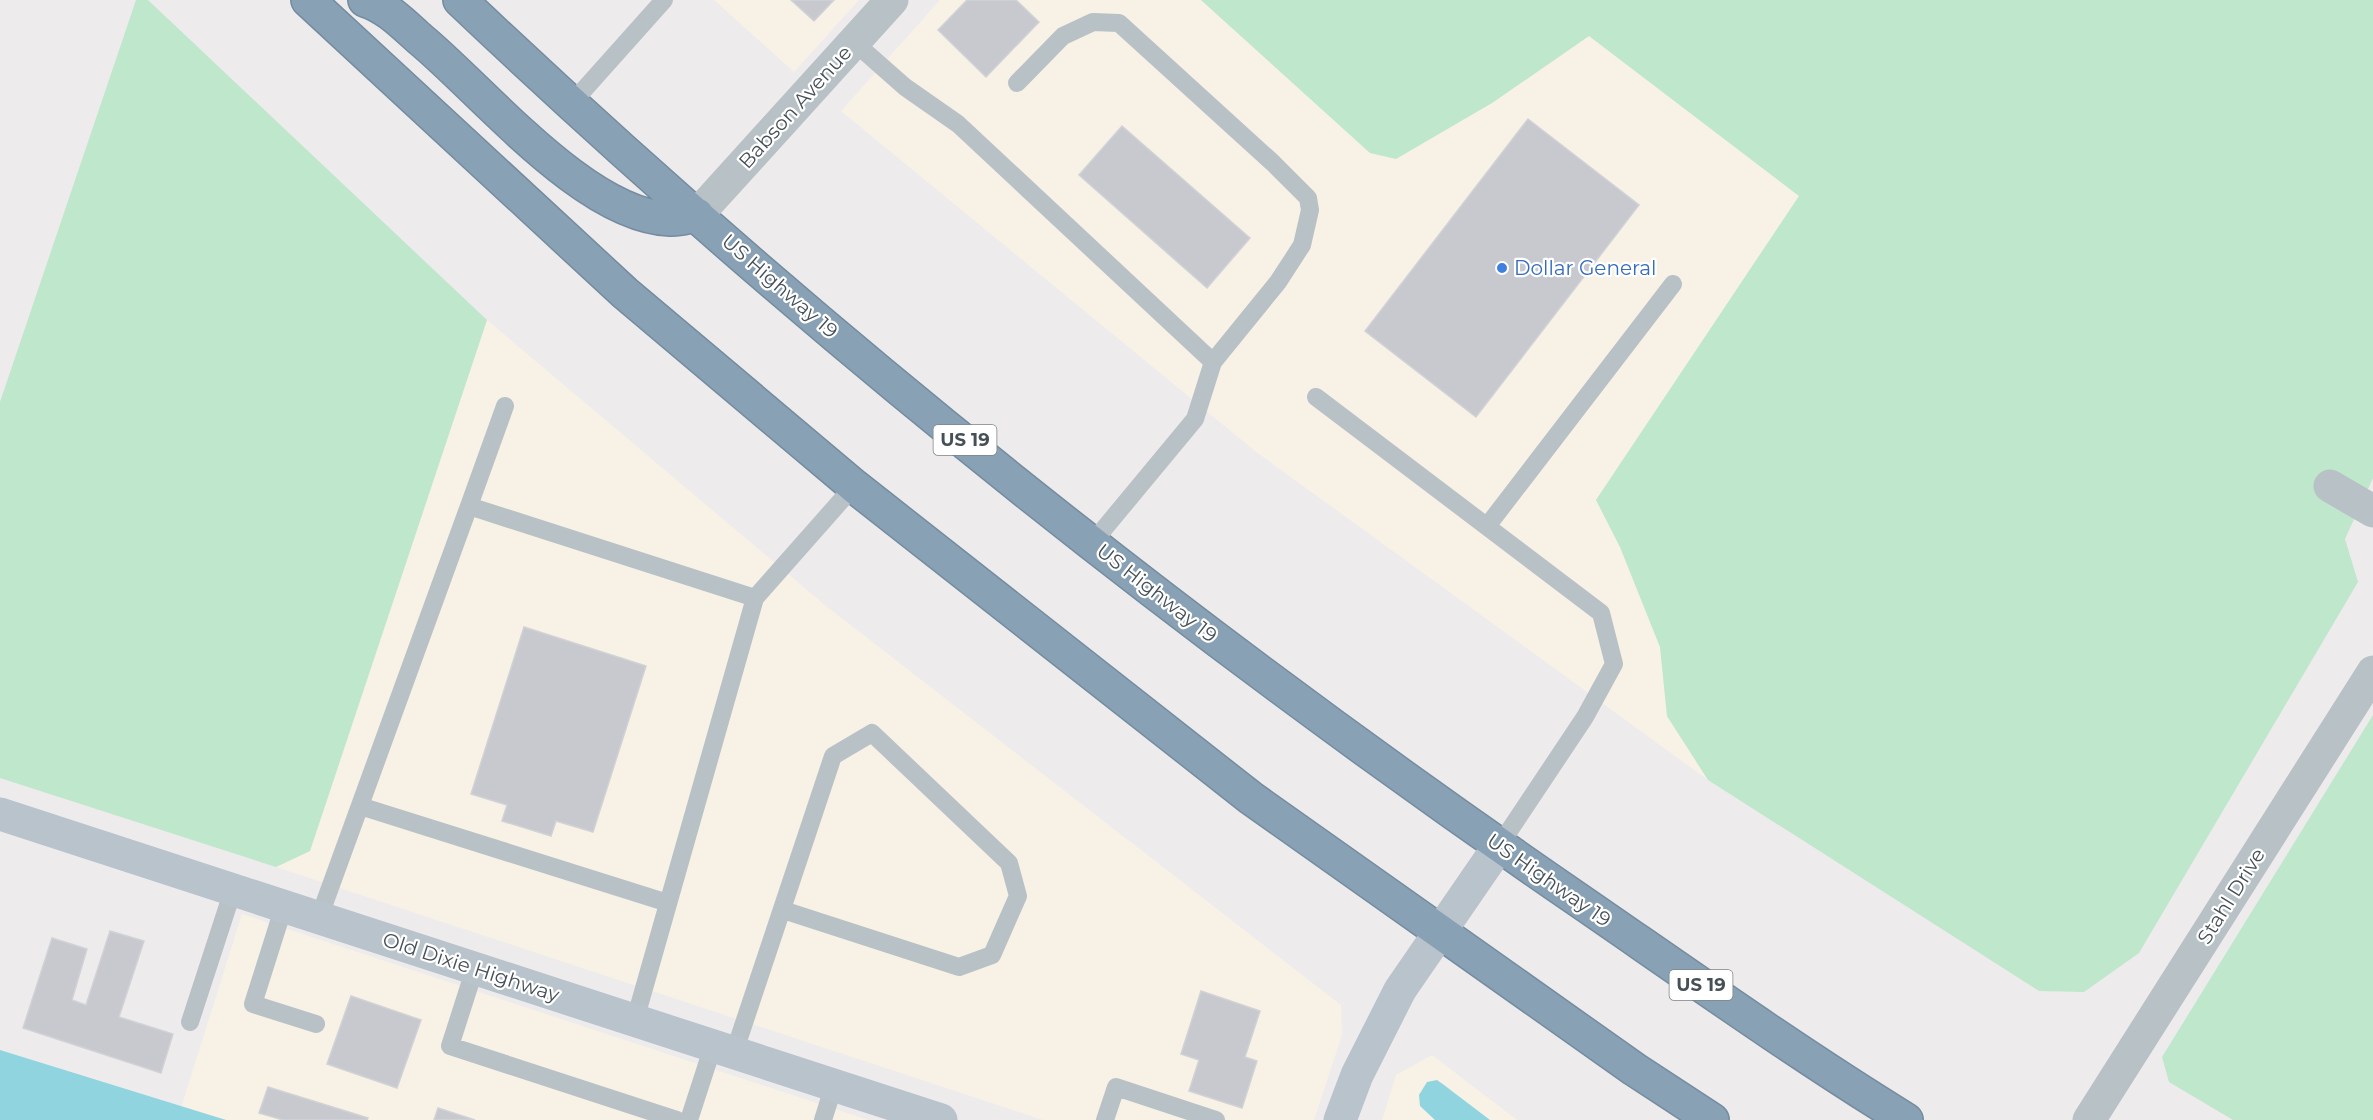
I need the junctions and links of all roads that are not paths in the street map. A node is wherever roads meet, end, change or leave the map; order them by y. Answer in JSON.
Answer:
{"nodes":[{"id":1,"x":308,"y":0,"type":"edge"},
{"id":2,"x":365,"y":0,"type":"edge"},
{"id":3,"x":664,"y":0,"type":"edge"},
{"id":4,"x":892,"y":0,"type":"edge"},
{"id":5,"x":469,"y":3,"type":"edge"},
{"id":6,"x":854,"y":42,"type":"junction"},
{"id":7,"x":1017,"y":83,"type":"dead end"},
{"id":8,"x":572,"y":103,"type":"junction"},
{"id":9,"x":697,"y":215,"type":"junction"},
{"id":10,"x":1673,"y":284,"type":"dead end"},
{"id":11,"x":1213,"y":362,"type":"junction"},
{"id":12,"x":1316,"y":397,"type":"dead end"},
{"id":13,"x":505,"y":406,"type":"dead end"},
{"id":14,"x":854,"y":486,"type":"junction"},
{"id":15,"x":2330,"y":486,"type":"dead end"},
{"id":16,"x":469,"y":506,"type":"junction"},
{"id":17,"x":2373,"y":511,"type":"edge"},
{"id":18,"x":1488,"y":525,"type":"junction"},
{"id":19,"x":1093,"y":542,"type":"junction"},
{"id":20,"x":754,"y":598,"type":"junction"},
{"id":21,"x":2373,"y":672,"type":"edge"},
{"id":22,"x":360,"y":806,"type":"junction"},
{"id":23,"x":0,"y":814,"type":"edge"},
{"id":24,"x":1499,"y":846,"type":"junction"},
{"id":25,"x":233,"y":890,"type":"junction"},
{"id":26,"x":668,"y":903,"type":"junction"},
{"id":27,"x":284,"y":906,"type":"junction"},
{"id":28,"x":783,"y":910,"type":"junction"},
{"id":29,"x":319,"y":918,"type":"junction"},
{"id":30,"x":1440,"y":933,"type":"junction"},
{"id":31,"x":475,"y":968,"type":"junction"},
{"id":32,"x":634,"y":1020,"type":"junction"},
{"id":33,"x":190,"y":1022,"type":"dead end"},
{"id":34,"x":316,"y":1024,"type":"dead end"},
{"id":35,"x":724,"y":1049,"type":"junction"},
{"id":36,"x":834,"y":1085,"type":"junction"},
{"id":37,"x":1680,"y":1111,"type":"edge"},
{"id":38,"x":677,"y":1120,"type":"edge"},
{"id":39,"x":689,"y":1120,"type":"edge"},
{"id":40,"x":823,"y":1120,"type":"edge"},
{"id":41,"x":941,"y":1120,"type":"edge"},
{"id":42,"x":1105,"y":1120,"type":"edge"},
{"id":43,"x":1216,"y":1120,"type":"edge"},
{"id":44,"x":1340,"y":1120,"type":"edge"},
{"id":45,"x":1712,"y":1120,"type":"edge"},
{"id":46,"x":1906,"y":1120,"type":"edge"},
{"id":47,"x":2089,"y":1120,"type":"edge"}],
"edges":[{"from":1,"to":14,"type":"highway"},
{"from":2,"to":9,"type":"highway"},
{"from":3,"to":8,"type":"lane"},
{"from":4,"to":6,"type":"street","name":"Babson Avenue"},
{"from":5,"to":8,"type":"highway","name":"US Highway 19","number":"US 19"},
{"from":6,"to":9,"type":"street","name":"Babson Avenue"},
{"from":6,"to":11,"type":"lane"},
{"from":7,"to":11,"type":"lane"},
{"from":8,"to":9,"type":"highway","name":"US Highway 19","number":"US 19"},
{"from":9,"to":19,"type":"highway","name":"US Highway 19","number":"US 19"},
{"from":10,"to":18,"type":"lane"},
{"from":11,"to":19,"type":"lane"},
{"from":12,"to":18,"type":"lane"},
{"from":13,"to":16,"type":"lane"},
{"from":14,"to":20,"type":"lane"},
{"from":14,"to":30,"type":"highway"},
{"from":15,"to":17,"type":"street"},
{"from":16,"to":20,"type":"lane"},
{"from":16,"to":22,"type":"lane"},
{"from":18,"to":24,"type":"lane"},
{"from":19,"to":24,"type":"highway","name":"US Highway 19","number":"US 19"},
{"from":20,"to":26,"type":"lane"},
{"from":21,"to":47,"type":"street","name":"Stahl Drive"},
{"from":22,"to":26,"type":"lane"},
{"from":22,"to":29,"type":"lane"},
{"from":23,"to":25,"type":"street","name":"Old Dixie Highway"},
{"from":24,"to":30,"type":"street"},
{"from":24,"to":46,"type":"highway","name":"US Highway 19","number":"US 19"},
{"from":25,"to":27,"type":"street","name":"Old Dixie Highway"},
{"from":25,"to":33,"type":"lane"},
{"from":26,"to":32,"type":"lane"},
{"from":27,"to":29,"type":"street","name":"Old Dixie Highway"},
{"from":27,"to":34,"type":"lane"},
{"from":28,"to":28,"type":"lane"},
{"from":28,"to":35,"type":"lane"},
{"from":29,"to":31,"type":"street","name":"Old Dixie Highway"},
{"from":30,"to":37,"type":"highway"},
{"from":30,"to":44,"type":"street"},
{"from":31,"to":32,"type":"street","name":"Old Dixie Highway"},
{"from":31,"to":38,"type":"lane"},
{"from":32,"to":35,"type":"street","name":"Old Dixie Highway"},
{"from":35,"to":36,"type":"street","name":"Old Dixie Highway"},
{"from":35,"to":39,"type":"lane"},
{"from":36,"to":40,"type":"lane"},
{"from":36,"to":41,"type":"street","name":"Old Dixie Highway"},
{"from":37,"to":45,"type":"highway"},
{"from":42,"to":43,"type":"lane"}]}
